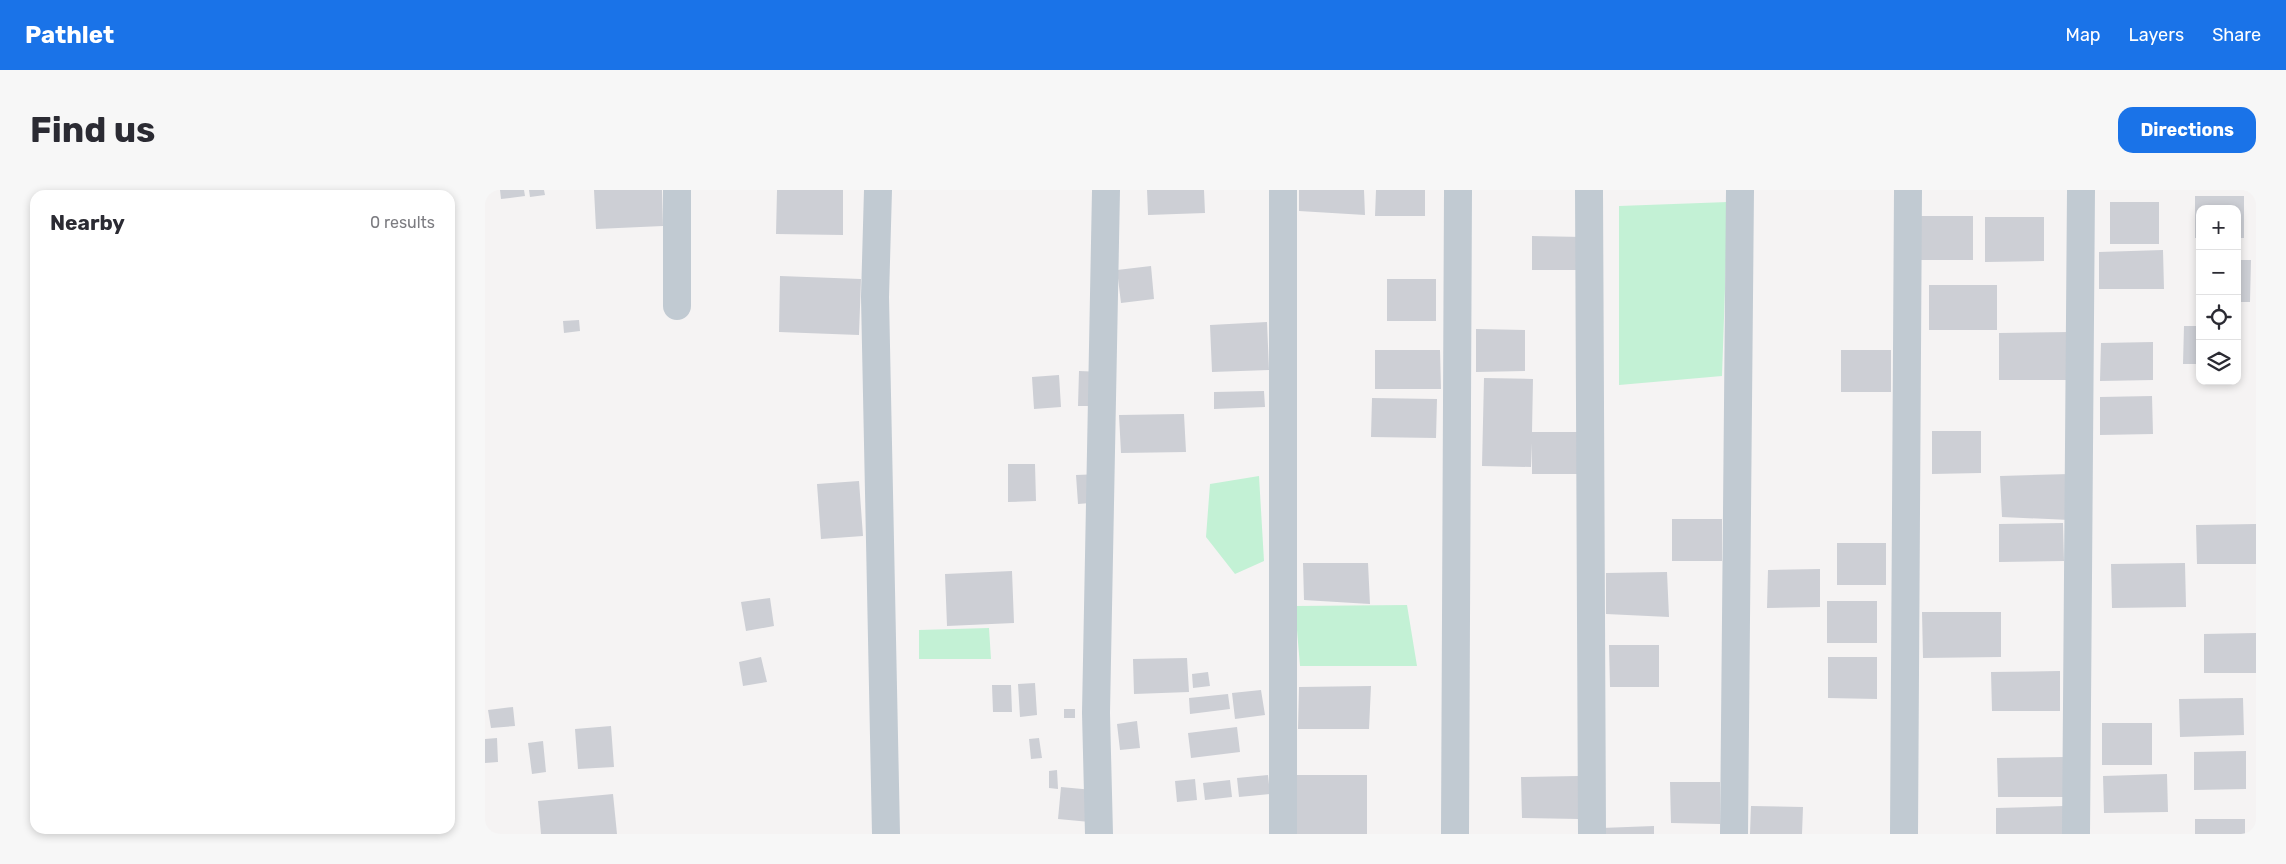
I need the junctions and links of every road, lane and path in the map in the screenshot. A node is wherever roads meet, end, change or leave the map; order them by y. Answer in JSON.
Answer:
{"nodes":[{"id":1,"x":677,"y":190,"type":"edge"},
{"id":2,"x":878,"y":190,"type":"edge"},
{"id":3,"x":1106,"y":190,"type":"edge"},
{"id":4,"x":1283,"y":190,"type":"edge"},
{"id":5,"x":1458,"y":190,"type":"edge"},
{"id":6,"x":1589,"y":190,"type":"edge"},
{"id":7,"x":1740,"y":190,"type":"edge"},
{"id":8,"x":1908,"y":190,"type":"edge"},
{"id":9,"x":2081,"y":190,"type":"edge"},
{"id":10,"x":677,"y":306,"type":"dead end"},
{"id":11,"x":886,"y":834,"type":"edge"},
{"id":12,"x":1099,"y":834,"type":"edge"},
{"id":13,"x":1283,"y":834,"type":"edge"},
{"id":14,"x":1455,"y":834,"type":"edge"},
{"id":15,"x":1592,"y":834,"type":"edge"},
{"id":16,"x":1734,"y":834,"type":"edge"},
{"id":17,"x":1904,"y":834,"type":"edge"},
{"id":18,"x":2076,"y":834,"type":"edge"}],
"edges":[{"from":1,"to":10,"type":"street"},
{"from":2,"to":11,"type":"street"},
{"from":3,"to":12,"type":"street"},
{"from":4,"to":13,"type":"street"},
{"from":5,"to":14,"type":"street"},
{"from":6,"to":15,"type":"street"},
{"from":7,"to":16,"type":"street"},
{"from":8,"to":17,"type":"street"},
{"from":9,"to":18,"type":"street"}]}
